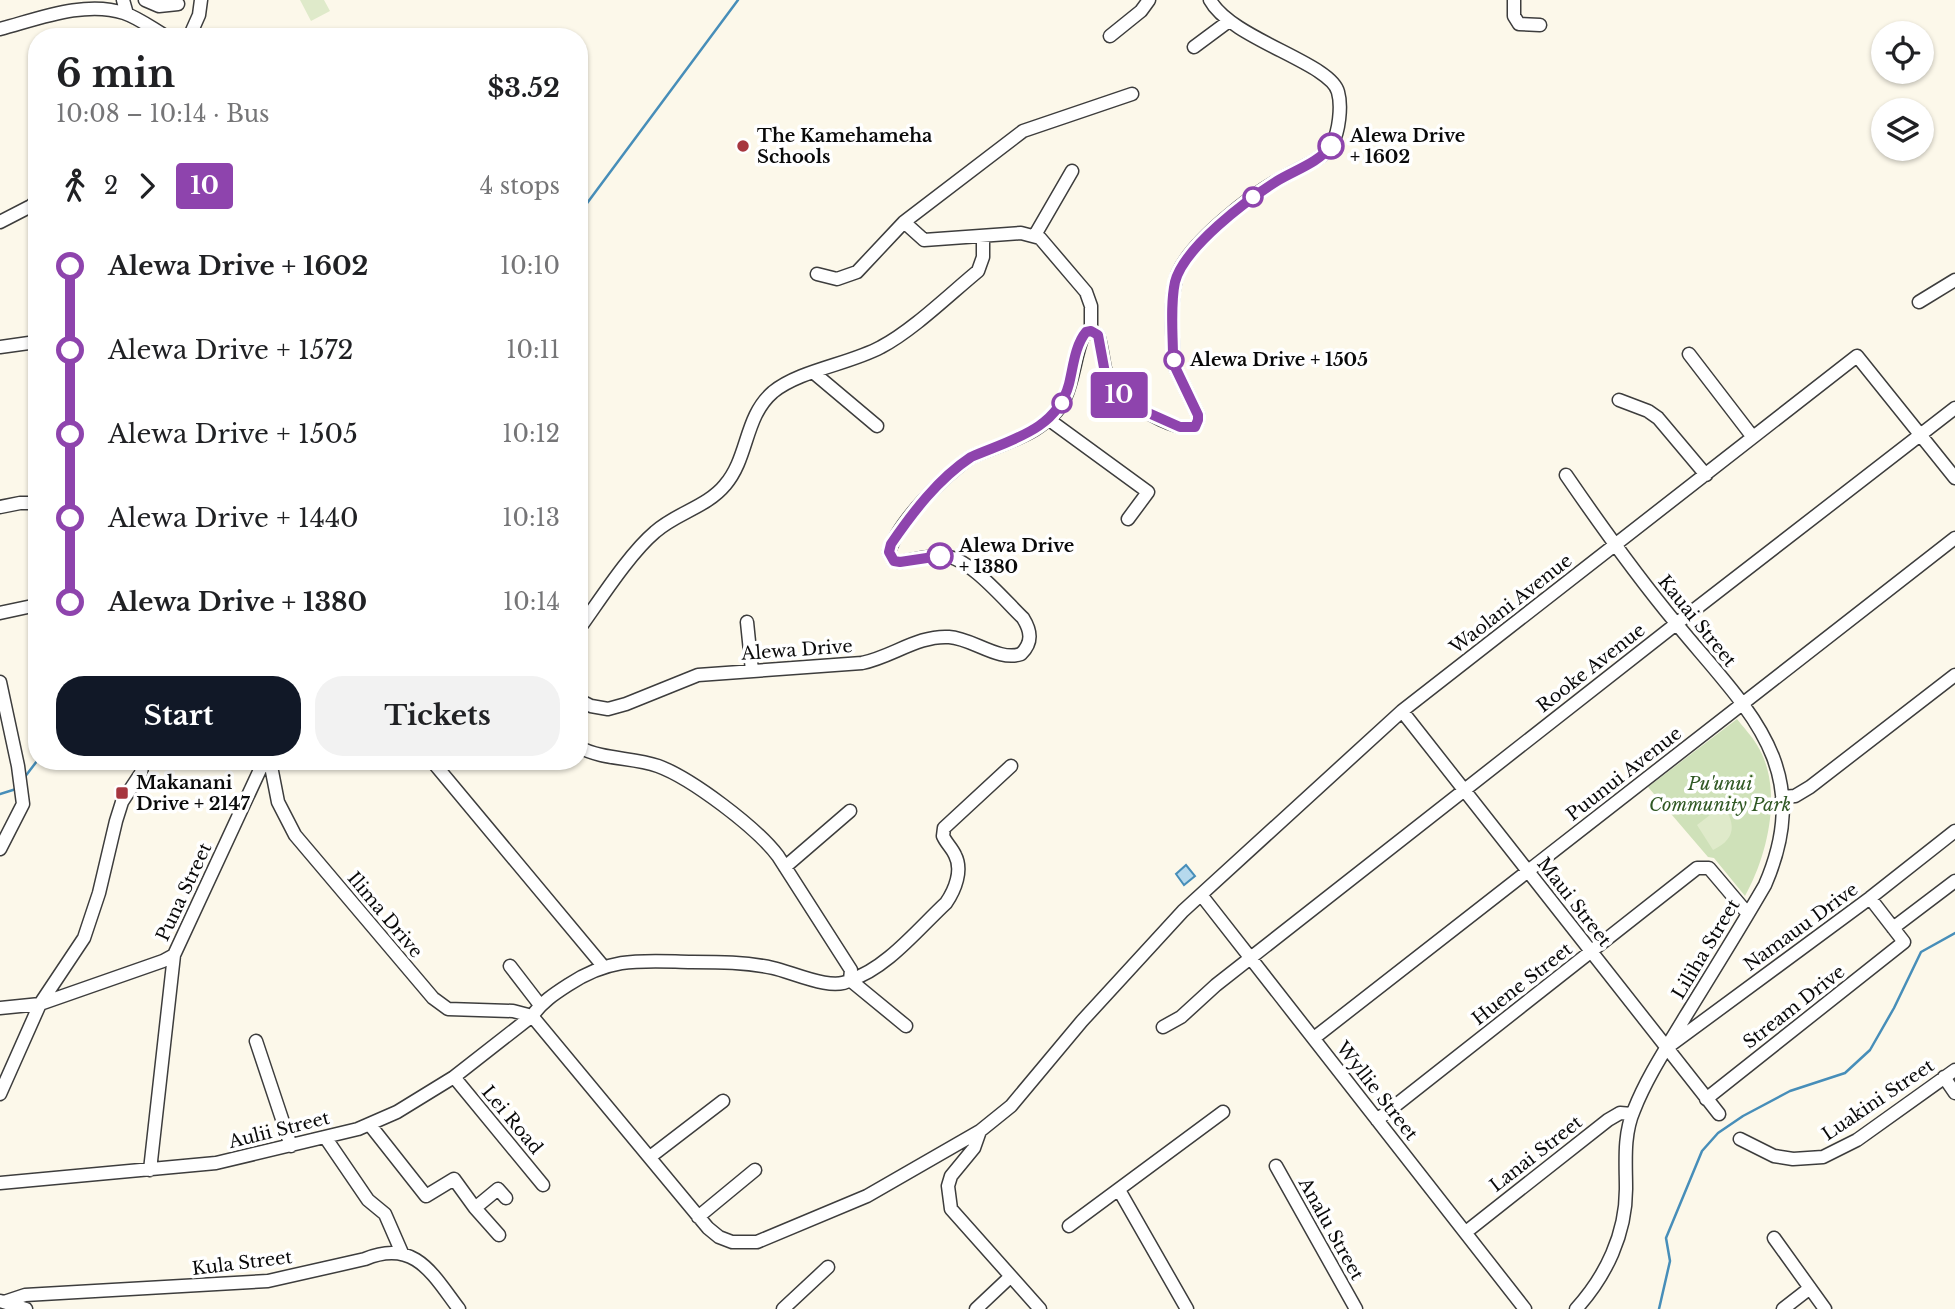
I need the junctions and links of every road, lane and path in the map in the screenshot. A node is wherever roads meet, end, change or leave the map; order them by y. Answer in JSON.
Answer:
{"nodes":[{"id":1,"x":122,"y":0,"type":"edge"},
{"id":2,"x":145,"y":0,"type":"edge"},
{"id":3,"x":201,"y":0,"type":"edge"},
{"id":4,"x":1149,"y":0,"type":"edge"},
{"id":5,"x":1210,"y":0,"type":"edge"},
{"id":6,"x":1514,"y":0,"type":"edge"},
{"id":7,"x":178,"y":4,"type":"dead end"},
{"id":8,"x":127,"y":14,"type":"junction"},
{"id":9,"x":1229,"y":21,"type":"junction"},
{"id":10,"x":1540,"y":24,"type":"dead end"},
{"id":11,"x":151,"y":28,"type":"edge"},
{"id":12,"x":193,"y":28,"type":"edge"},
{"id":13,"x":0,"y":29,"type":"edge"},
{"id":14,"x":1110,"y":36,"type":"dead end"},
{"id":15,"x":1194,"y":47,"type":"dead end"},
{"id":16,"x":1132,"y":94,"type":"dead end"},
{"id":17,"x":1072,"y":172,"type":"dead end"},
{"id":18,"x":28,"y":208,"type":"edge"},
{"id":19,"x":0,"y":222,"type":"edge"},
{"id":20,"x":904,"y":222,"type":"junction"},
{"id":21,"x":1035,"y":235,"type":"junction"},
{"id":22,"x":983,"y":237,"type":"junction"},
{"id":23,"x":817,"y":274,"type":"dead end"},
{"id":24,"x":1955,"y":280,"type":"edge"},
{"id":25,"x":1919,"y":302,"type":"dead end"},
{"id":26,"x":1091,"y":331,"type":"junction"},
{"id":27,"x":28,"y":343,"type":"edge"},
{"id":28,"x":0,"y":347,"type":"edge"},
{"id":29,"x":1689,"y":354,"type":"dead end"},
{"id":30,"x":814,"y":373,"type":"junction"},
{"id":31,"x":1619,"y":400,"type":"dead end"},
{"id":32,"x":1955,"y":408,"type":"edge"},
{"id":33,"x":1048,"y":419,"type":"junction"},
{"id":34,"x":877,"y":426,"type":"dead end"},
{"id":35,"x":1752,"y":436,"type":"junction"},
{"id":36,"x":1920,"y":436,"type":"junction"},
{"id":37,"x":1566,"y":475,"type":"dead end"},
{"id":38,"x":1706,"y":475,"type":"junction"},
{"id":39,"x":1955,"y":478,"type":"edge"},
{"id":40,"x":28,"y":503,"type":"edge"},
{"id":41,"x":0,"y":507,"type":"edge"},
{"id":42,"x":1128,"y":519,"type":"dead end"},
{"id":43,"x":1955,"y":538,"type":"edge"},
{"id":44,"x":1615,"y":545,"type":"junction"},
{"id":45,"x":28,"y":607,"type":"edge"},
{"id":46,"x":0,"y":613,"type":"edge"},
{"id":47,"x":588,"y":617,"type":"edge"},
{"id":48,"x":747,"y":622,"type":"dead end"},
{"id":49,"x":1676,"y":624,"type":"junction"},
{"id":50,"x":752,"y":670,"type":"junction"},
{"id":51,"x":1955,"y":676,"type":"edge"},
{"id":52,"x":0,"y":681,"type":"edge"},
{"id":53,"x":1743,"y":703,"type":"junction"},
{"id":54,"x":588,"y":704,"type":"edge"},
{"id":55,"x":1402,"y":710,"type":"junction"},
{"id":56,"x":3,"y":715,"type":"edge"},
{"id":57,"x":588,"y":750,"type":"edge"},
{"id":58,"x":1011,"y":766,"type":"dead end"},
{"id":59,"x":142,"y":770,"type":"edge"},
{"id":60,"x":260,"y":770,"type":"edge"},
{"id":61,"x":272,"y":770,"type":"edge"},
{"id":62,"x":440,"y":770,"type":"edge"},
{"id":63,"x":1463,"y":791,"type":"junction"},
{"id":64,"x":1782,"y":797,"type":"junction"},
{"id":65,"x":850,"y":811,"type":"dead end"},
{"id":66,"x":1955,"y":831,"type":"edge"},
{"id":67,"x":0,"y":849,"type":"edge"},
{"id":68,"x":785,"y":867,"type":"junction"},
{"id":69,"x":1528,"y":872,"type":"junction"},
{"id":70,"x":1955,"y":881,"type":"edge"},
{"id":71,"x":1202,"y":896,"type":"junction"},
{"id":72,"x":1870,"y":898,"type":"junction"},
{"id":73,"x":1748,"y":914,"type":"junction"},
{"id":74,"x":1893,"y":928,"type":"junction"},
{"id":75,"x":1591,"y":953,"type":"junction"},
{"id":76,"x":174,"y":955,"type":"junction"},
{"id":77,"x":1251,"y":958,"type":"junction"},
{"id":78,"x":510,"y":966,"type":"dead end"},
{"id":79,"x":603,"y":966,"type":"junction"},
{"id":80,"x":850,"y":980,"type":"junction"},
{"id":81,"x":40,"y":1004,"type":"junction"},
{"id":82,"x":540,"y":1005,"type":"junction"},
{"id":83,"x":0,"y":1008,"type":"edge"},
{"id":84,"x":532,"y":1016,"type":"junction"},
{"id":85,"x":906,"y":1026,"type":"dead end"},
{"id":86,"x":1163,"y":1027,"type":"dead end"},
{"id":87,"x":1314,"y":1038,"type":"junction"},
{"id":88,"x":257,"y":1041,"type":"dead end"},
{"id":89,"x":1666,"y":1048,"type":"junction"},
{"id":90,"x":1949,"y":1073,"type":"edge"},
{"id":91,"x":454,"y":1077,"type":"junction"},
{"id":92,"x":1955,"y":1093,"type":"edge"},
{"id":93,"x":0,"y":1094,"type":"edge"},
{"id":94,"x":1706,"y":1098,"type":"junction"},
{"id":95,"x":723,"y":1101,"type":"dead end"},
{"id":96,"x":1223,"y":1112,"type":"dead end"},
{"id":97,"x":1632,"y":1114,"type":"junction"},
{"id":98,"x":1719,"y":1114,"type":"dead end"},
{"id":99,"x":1377,"y":1119,"type":"junction"},
{"id":100,"x":370,"y":1125,"type":"junction"},
{"id":101,"x":980,"y":1131,"type":"junction"},
{"id":102,"x":325,"y":1137,"type":"junction"},
{"id":103,"x":1740,"y":1139,"type":"dead end"},
{"id":104,"x":291,"y":1146,"type":"junction"},
{"id":105,"x":650,"y":1157,"type":"junction"},
{"id":106,"x":1276,"y":1166,"type":"dead end"},
{"id":107,"x":150,"y":1170,"type":"junction"},
{"id":108,"x":755,"y":1170,"type":"dead end"},
{"id":109,"x":0,"y":1183,"type":"edge"},
{"id":110,"x":543,"y":1185,"type":"dead end"},
{"id":111,"x":1119,"y":1190,"type":"junction"},
{"id":112,"x":506,"y":1198,"type":"dead end"},
{"id":113,"x":475,"y":1208,"type":"junction"},
{"id":114,"x":698,"y":1217,"type":"junction"},
{"id":115,"x":1069,"y":1226,"type":"dead end"},
{"id":116,"x":1466,"y":1231,"type":"junction"},
{"id":117,"x":499,"y":1236,"type":"dead end"},
{"id":118,"x":1774,"y":1238,"type":"dead end"},
{"id":119,"x":402,"y":1253,"type":"junction"},
{"id":120,"x":828,"y":1267,"type":"dead end"},
{"id":121,"x":1010,"y":1277,"type":"junction"},
{"id":122,"x":1810,"y":1288,"type":"junction"},
{"id":123,"x":2,"y":1302,"type":"edge"},
{"id":124,"x":26,"y":1309,"type":"edge"},
{"id":125,"x":460,"y":1309,"type":"edge"},
{"id":126,"x":783,"y":1309,"type":"edge"},
{"id":127,"x":976,"y":1309,"type":"edge"},
{"id":128,"x":1040,"y":1309,"type":"edge"},
{"id":129,"x":1187,"y":1309,"type":"edge"},
{"id":130,"x":1356,"y":1309,"type":"edge"},
{"id":131,"x":1525,"y":1309,"type":"edge"},
{"id":132,"x":1576,"y":1309,"type":"edge"},
{"id":133,"x":1783,"y":1309,"type":"edge"},
{"id":134,"x":1825,"y":1309,"type":"edge"}],
"edges":[{"from":1,"to":8,"type":"street"},
{"from":2,"to":7,"type":"street"},
{"from":3,"to":12,"type":"street"},
{"from":4,"to":14,"type":"street"},
{"from":5,"to":9,"type":"street"},
{"from":6,"to":10,"type":"street"},
{"from":8,"to":11,"type":"street"},
{"from":8,"to":13,"type":"street"},
{"from":9,"to":15,"type":"street"},
{"from":9,"to":26,"type":"street"},
{"from":16,"to":20,"type":"street"},
{"from":17,"to":21,"type":"street"},
{"from":18,"to":19,"type":"street"},
{"from":20,"to":22,"type":"street"},
{"from":20,"to":23,"type":"street"},
{"from":21,"to":22,"type":"street"},
{"from":21,"to":26,"type":"street"},
{"from":22,"to":30,"type":"street"},
{"from":24,"to":25,"type":"street"},
{"from":26,"to":33,"type":"street","name":"Alewa Drive"},
{"from":27,"to":28,"type":"street"},
{"from":29,"to":35,"type":"street"},
{"from":30,"to":34,"type":"street"},
{"from":30,"to":47,"type":"street"},
{"from":31,"to":38,"type":"street"},
{"from":32,"to":36,"type":"street","name":"Rooke Avenue"},
{"from":33,"to":42,"type":"street"},
{"from":33,"to":50,"type":"street","name":"Alewa Drive"},
{"from":35,"to":36,"type":"street","name":"Waolani Avenue"},
{"from":35,"to":38,"type":"street","name":"Waolani Avenue"},
{"from":36,"to":39,"type":"street"},
{"from":36,"to":49,"type":"street","name":"Rooke Avenue"},
{"from":37,"to":44,"type":"street","name":"Kauai Street"},
{"from":38,"to":44,"type":"street","name":"Waolani Avenue"},
{"from":40,"to":41,"type":"street"},
{"from":43,"to":53,"type":"street","name":"Puunui Avenue"},
{"from":44,"to":49,"type":"street","name":"Kauai Street"},
{"from":44,"to":55,"type":"street","name":"Waolani Avenue"},
{"from":45,"to":46,"type":"street"},
{"from":48,"to":50,"type":"street"},
{"from":49,"to":53,"type":"street","name":"Kauai Street"},
{"from":49,"to":63,"type":"street","name":"Rooke Avenue"},
{"from":50,"to":54,"type":"street","name":"Alewa Drive"},
{"from":51,"to":64,"type":"street"},
{"from":52,"to":56,"type":"street"},
{"from":53,"to":64,"type":"street","name":"Kauai Street"},
{"from":53,"to":69,"type":"street","name":"Puunui Avenue"},
{"from":55,"to":63,"type":"street","name":"Maui Street"},
{"from":55,"to":71,"type":"street","name":"Waolani Avenue"},
{"from":56,"to":67,"type":"street"},
{"from":57,"to":68,"type":"street"},
{"from":58,"to":80,"type":"street"},
{"from":59,"to":81,"type":"street"},
{"from":60,"to":76,"type":"street","name":"Puna Street"},
{"from":61,"to":84,"type":"street","name":"Ilima Drive"},
{"from":62,"to":79,"type":"street"},
{"from":63,"to":69,"type":"street","name":"Maui Street"},
{"from":63,"to":77,"type":"street","name":"Rooke Avenue"},
{"from":64,"to":73,"type":"street","name":"Liliha Street"},
{"from":65,"to":68,"type":"street"},
{"from":66,"to":72,"type":"street","name":"Namauu Drive"},
{"from":68,"to":80,"type":"street"},
{"from":69,"to":75,"type":"street","name":"Maui Street"},
{"from":69,"to":87,"type":"street","name":"Puunui Avenue"},
{"from":70,"to":74,"type":"street"},
{"from":71,"to":77,"type":"street","name":"Wyllie Street"},
{"from":71,"to":101,"type":"street"},
{"from":72,"to":74,"type":"street"},
{"from":72,"to":89,"type":"street","name":"Namauu Drive"},
{"from":73,"to":75,"type":"street","name":"Huene Street"},
{"from":73,"to":89,"type":"street","name":"Liliha Street"},
{"from":74,"to":94,"type":"street","name":"Stream Drive"},
{"from":75,"to":89,"type":"street","name":"Maui Street"},
{"from":75,"to":99,"type":"street","name":"Huene Street"},
{"from":76,"to":81,"type":"street"},
{"from":76,"to":107,"type":"street","name":"Puna Street"},
{"from":77,"to":86,"type":"street","name":"Rooke Avenue"},
{"from":77,"to":87,"type":"street","name":"Wyllie Street"},
{"from":78,"to":82,"type":"street"},
{"from":79,"to":80,"type":"street"},
{"from":79,"to":82,"type":"street"},
{"from":80,"to":85,"type":"street"},
{"from":81,"to":83,"type":"street"},
{"from":81,"to":93,"type":"street"},
{"from":82,"to":84,"type":"street"},
{"from":84,"to":91,"type":"street","name":"Aulii Street"},
{"from":84,"to":105,"type":"street"},
{"from":87,"to":99,"type":"street","name":"Wyllie Street"},
{"from":88,"to":104,"type":"street"},
{"from":89,"to":94,"type":"street","name":"Maui Street"},
{"from":89,"to":97,"type":"street","name":"Liliha Street"},
{"from":90,"to":92,"type":"street"},
{"from":90,"to":103,"type":"street","name":"Luakini Street"},
{"from":91,"to":100,"type":"street","name":"Aulii Street"},
{"from":91,"to":110,"type":"street","name":"Lei Road"},
{"from":94,"to":98,"type":"street","name":"Maui Street"},
{"from":95,"to":105,"type":"street"},
{"from":96,"to":111,"type":"street"},
{"from":97,"to":116,"type":"street","name":"Lanai Street"},
{"from":97,"to":132,"type":"street","name":"Liliha Street"},
{"from":99,"to":116,"type":"street","name":"Wyllie Street"},
{"from":100,"to":102,"type":"street","name":"Aulii Street"},
{"from":100,"to":113,"type":"street"},
{"from":101,"to":114,"type":"street"},
{"from":101,"to":121,"type":"street"},
{"from":102,"to":104,"type":"street","name":"Aulii Street"},
{"from":102,"to":119,"type":"street"},
{"from":104,"to":107,"type":"street","name":"Aulii Street"},
{"from":105,"to":114,"type":"street"},
{"from":106,"to":130,"type":"street","name":"Analu Street"},
{"from":107,"to":109,"type":"street","name":"Aulii Street"},
{"from":108,"to":114,"type":"street"},
{"from":111,"to":115,"type":"street"},
{"from":111,"to":129,"type":"street"},
{"from":112,"to":113,"type":"street"},
{"from":113,"to":117,"type":"street"},
{"from":116,"to":131,"type":"street","name":"Wyllie Street"},
{"from":118,"to":122,"type":"street"},
{"from":119,"to":123,"type":"street","name":"Kula Street"},
{"from":119,"to":125,"type":"street"},
{"from":120,"to":126,"type":"street"},
{"from":121,"to":127,"type":"street"},
{"from":121,"to":128,"type":"street"},
{"from":122,"to":133,"type":"street"},
{"from":122,"to":134,"type":"street"},
{"from":123,"to":124,"type":"street"}]}
